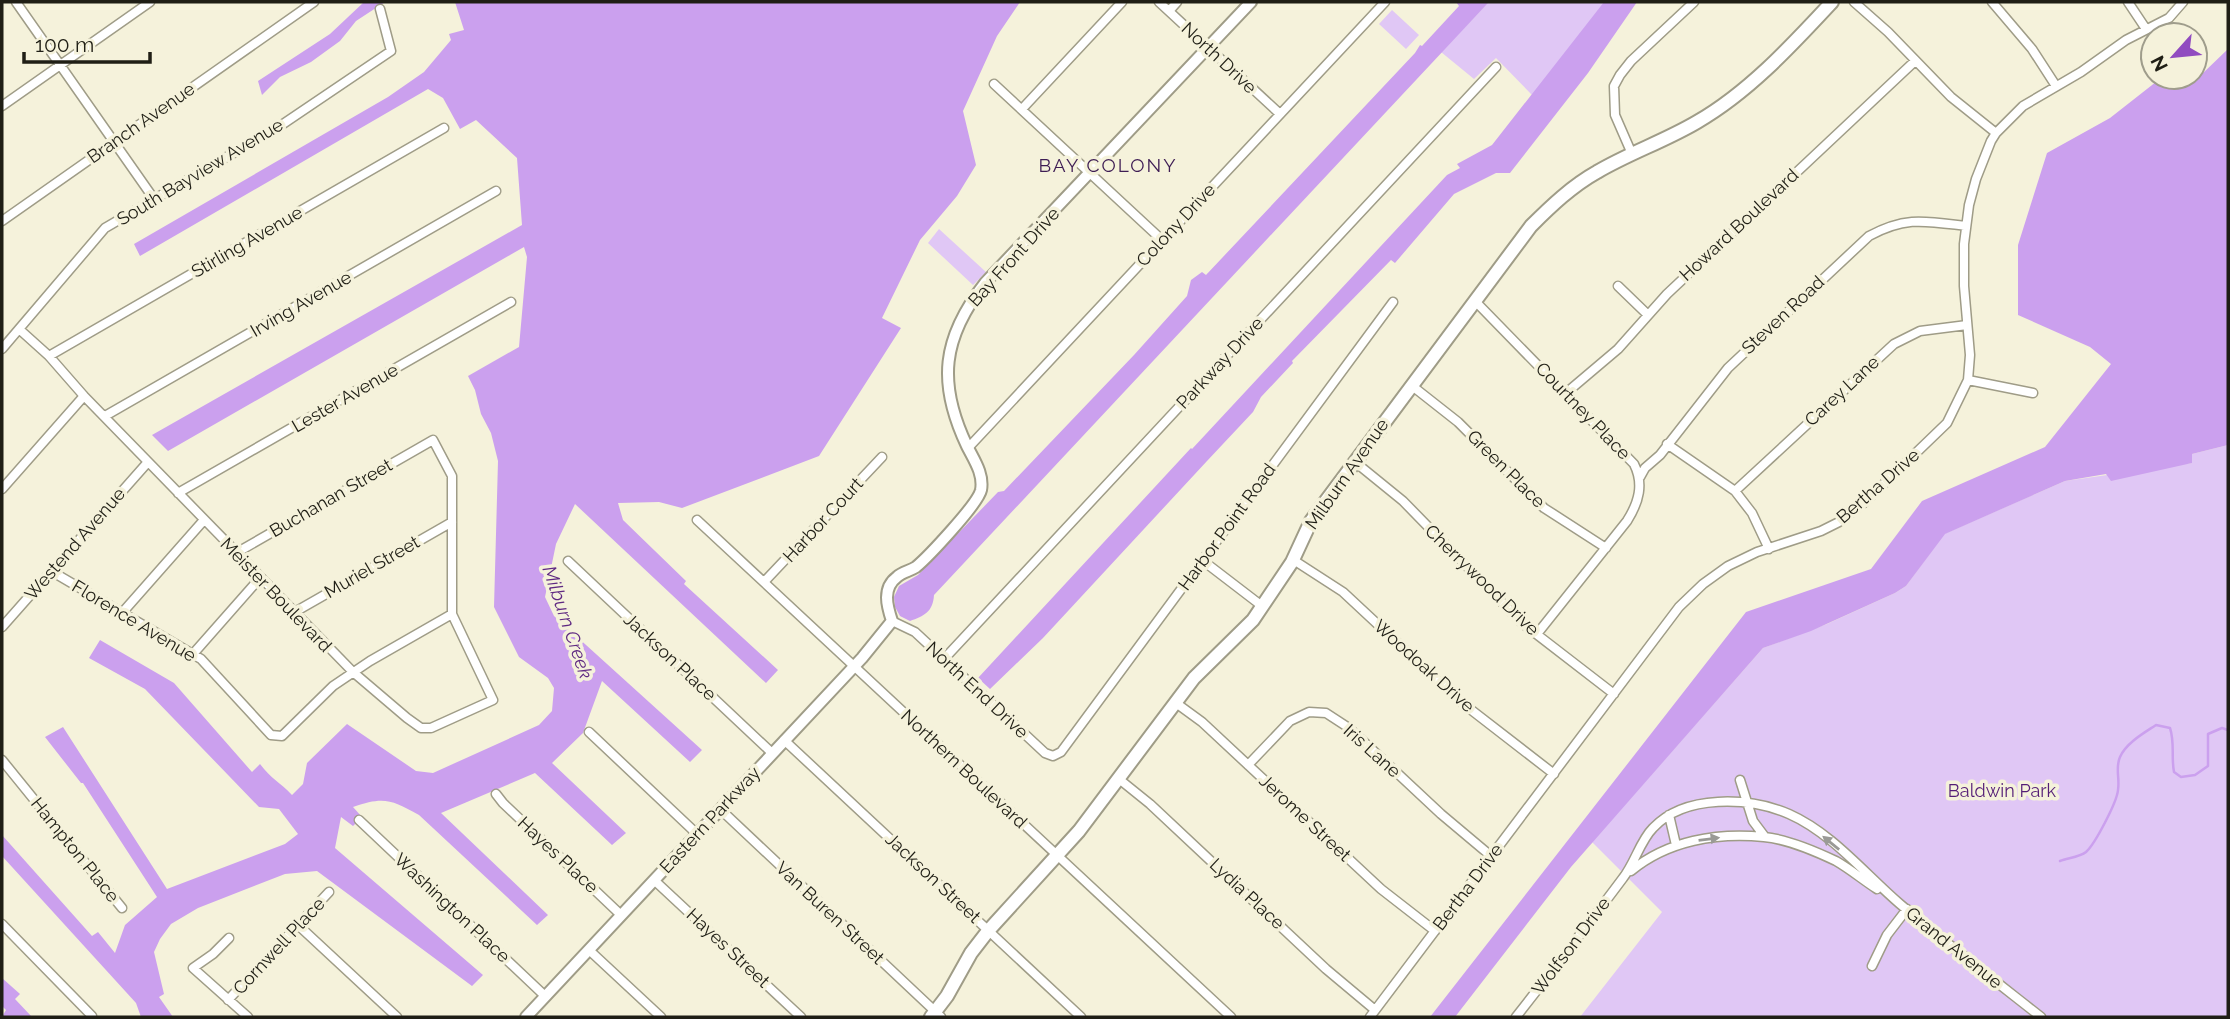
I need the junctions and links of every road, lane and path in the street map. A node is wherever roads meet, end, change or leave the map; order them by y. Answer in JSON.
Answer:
{"nodes":[{"id":1,"x":16,"y":2,"type":"edge"},
{"id":2,"x":150,"y":2,"type":"edge"},
{"id":3,"x":314,"y":2,"type":"edge"},
{"id":4,"x":1122,"y":2,"type":"edge"},
{"id":5,"x":1159,"y":2,"type":"edge"},
{"id":6,"x":1177,"y":2,"type":"edge"},
{"id":7,"x":1251,"y":2,"type":"edge"},
{"id":8,"x":1385,"y":2,"type":"edge"},
{"id":9,"x":1693,"y":2,"type":"edge"},
{"id":10,"x":1832,"y":2,"type":"edge"},
{"id":11,"x":1854,"y":2,"type":"edge"},
{"id":12,"x":1992,"y":2,"type":"edge"},
{"id":13,"x":2128,"y":2,"type":"edge"},
{"id":14,"x":2183,"y":2,"type":"edge"},
{"id":15,"x":380,"y":9,"type":"dead end"},
{"id":16,"x":1169,"y":11,"type":"junction"},
{"id":17,"x":2141,"y":21,"type":"edge"},
{"id":18,"x":2163,"y":21,"type":"edge"},
{"id":19,"x":2139,"y":33,"type":"edge"},
{"id":20,"x":1209,"y":48,"type":"junction"},
{"id":21,"x":1915,"y":61,"type":"junction"},
{"id":22,"x":60,"y":65,"type":"junction"},
{"id":23,"x":1496,"y":66,"type":"dead end"},
{"id":24,"x":994,"y":84,"type":"dead end"},
{"id":25,"x":2056,"y":86,"type":"junction"},
{"id":26,"x":2,"y":106,"type":"edge"},
{"id":27,"x":1022,"y":109,"type":"junction"},
{"id":28,"x":1280,"y":114,"type":"junction"},
{"id":29,"x":444,"y":128,"type":"dead end"},
{"id":30,"x":1996,"y":133,"type":"junction"},
{"id":31,"x":114,"y":142,"type":"junction"},
{"id":32,"x":1632,"y":154,"type":"junction"},
{"id":33,"x":1091,"y":173,"type":"junction"},
{"id":34,"x":496,"y":191,"type":"dead end"},
{"id":35,"x":153,"y":199,"type":"junction"},
{"id":36,"x":2,"y":221,"type":"edge"},
{"id":37,"x":1966,"y":226,"type":"junction"},
{"id":38,"x":1162,"y":240,"type":"junction"},
{"id":39,"x":1618,"y":286,"type":"dead end"},
{"id":40,"x":1475,"y":301,"type":"junction"},
{"id":41,"x":511,"y":302,"type":"dead end"},
{"id":42,"x":1393,"y":302,"type":"dead end"},
{"id":43,"x":1648,"y":315,"type":"junction"},
{"id":44,"x":1967,"y":325,"type":"junction"},
{"id":45,"x":19,"y":328,"type":"junction"},
{"id":46,"x":2,"y":349,"type":"edge"},
{"id":47,"x":49,"y":356,"type":"junction"},
{"id":48,"x":1968,"y":380,"type":"junction"},
{"id":49,"x":1411,"y":385,"type":"junction"},
{"id":50,"x":1566,"y":393,"type":"junction"},
{"id":51,"x":2033,"y":393,"type":"dead end"},
{"id":52,"x":84,"y":396,"type":"junction"},
{"id":53,"x":105,"y":416,"type":"junction"},
{"id":54,"x":1667,"y":444,"type":"junction"},
{"id":55,"x":968,"y":448,"type":"junction"},
{"id":56,"x":882,"y":457,"type":"dead end"},
{"id":57,"x":148,"y":461,"type":"junction"},
{"id":58,"x":1355,"y":462,"type":"junction"},
{"id":59,"x":1640,"y":477,"type":"junction"},
{"id":60,"x":2,"y":489,"type":"edge"},
{"id":61,"x":1735,"y":491,"type":"junction"},
{"id":62,"x":178,"y":493,"type":"junction"},
{"id":63,"x":204,"y":520,"type":"junction"},
{"id":64,"x":697,"y":520,"type":"dead end"},
{"id":65,"x":452,"y":522,"type":"junction"},
{"id":66,"x":1606,"y":548,"type":"junction"},
{"id":67,"x":1769,"y":548,"type":"junction"},
{"id":68,"x":236,"y":553,"type":"junction"},
{"id":69,"x":1292,"y":559,"type":"junction"},
{"id":70,"x":1202,"y":560,"type":"junction"},
{"id":71,"x":568,"y":561,"type":"dead end"},
{"id":72,"x":51,"y":572,"type":"junction"},
{"id":73,"x":260,"y":578,"type":"junction"},
{"id":74,"x":764,"y":582,"type":"junction"},
{"id":75,"x":1262,"y":606,"type":"junction"},
{"id":76,"x":122,"y":613,"type":"junction"},
{"id":77,"x":293,"y":613,"type":"junction"},
{"id":78,"x":452,"y":614,"type":"junction"},
{"id":79,"x":892,"y":621,"type":"junction"},
{"id":80,"x":2,"y":625,"type":"edge"},
{"id":81,"x":1537,"y":634,"type":"junction"},
{"id":82,"x":193,"y":654,"type":"junction"},
{"id":83,"x":944,"y":659,"type":"junction"},
{"id":84,"x":854,"y":666,"type":"junction"},
{"id":85,"x":353,"y":672,"type":"junction"},
{"id":86,"x":1614,"y":694,"type":"junction"},
{"id":87,"x":1176,"y":703,"type":"junction"},
{"id":88,"x":589,"y":732,"type":"dead end"},
{"id":89,"x":784,"y":740,"type":"junction"},
{"id":90,"x":772,"y":752,"type":"junction"},
{"id":91,"x":1061,"y":752,"type":"joint"},
{"id":92,"x":2,"y":760,"type":"edge"},
{"id":93,"x":1248,"y":765,"type":"junction"},
{"id":94,"x":1554,"y":774,"type":"junction"},
{"id":95,"x":1119,"y":779,"type":"junction"},
{"id":96,"x":1740,"y":780,"type":"dead end"},
{"id":97,"x":496,"y":794,"type":"dead end"},
{"id":98,"x":1746,"y":803,"type":"junction"},
{"id":99,"x":720,"y":810,"type":"junction"},
{"id":100,"x":1669,"y":816,"type":"junction"},
{"id":101,"x":359,"y":820,"type":"dead end"},
{"id":102,"x":696,"y":834,"type":"junction"},
{"id":103,"x":1765,"y":836,"type":"junction"},
{"id":104,"x":1676,"y":845,"type":"junction"},
{"id":105,"x":1057,"y":855,"type":"junction"},
{"id":106,"x":1491,"y":856,"type":"junction"},
{"id":107,"x":1626,"y":876,"type":"junction"},
{"id":108,"x":654,"y":880,"type":"junction"},
{"id":109,"x":329,"y":892,"type":"dead end"},
{"id":110,"x":1904,"y":907,"type":"junction"},
{"id":111,"x":122,"y":908,"type":"dead end"},
{"id":112,"x":621,"y":915,"type":"junction"},
{"id":113,"x":2,"y":924,"type":"edge"},
{"id":114,"x":298,"y":925,"type":"junction"},
{"id":115,"x":988,"y":931,"type":"junction"},
{"id":116,"x":1434,"y":931,"type":"junction"},
{"id":117,"x":229,"y":937,"type":"dead end"},
{"id":118,"x":589,"y":950,"type":"junction"},
{"id":119,"x":1872,"y":966,"type":"dead end"},
{"id":120,"x":545,"y":996,"type":"junction"},
{"id":121,"x":228,"y":1000,"type":"junction"},
{"id":122,"x":1372,"y":1013,"type":"edge"},
{"id":123,"x":936,"y":1015,"type":"edge"},
{"id":124,"x":92,"y":1016,"type":"edge"},
{"id":125,"x":243,"y":1016,"type":"edge"},
{"id":126,"x":1228,"y":1016,"type":"edge"},
{"id":127,"x":397,"y":1017,"type":"edge"},
{"id":128,"x":526,"y":1017,"type":"edge"},
{"id":129,"x":661,"y":1017,"type":"edge"},
{"id":130,"x":801,"y":1017,"type":"edge"},
{"id":131,"x":1081,"y":1017,"type":"edge"},
{"id":132,"x":1516,"y":1017,"type":"edge"},
{"id":133,"x":2041,"y":1017,"type":"edge"}],
"edges":[{"from":1,"to":22,"type":"street"},
{"from":2,"to":22,"type":"street"},
{"from":3,"to":31,"type":"street","name":"Branch Avenue"},
{"from":4,"to":27,"type":"street"},
{"from":5,"to":16,"type":"street","name":"North Drive"},
{"from":6,"to":16,"type":"street"},
{"from":7,"to":20,"type":"street","name":"Bay Front Drive"},
{"from":8,"to":28,"type":"street","name":"Colony Drive"},
{"from":9,"to":32,"type":"street"},
{"from":10,"to":32,"type":"main road","name":"Milburn Avenue"},
{"from":11,"to":21,"type":"street"},
{"from":12,"to":25,"type":"street"},
{"from":13,"to":17,"type":"street"},
{"from":14,"to":18,"type":"street","name":"Bertha Drive"},
{"from":15,"to":35,"type":"street","name":"South Bayview Avenue"},
{"from":16,"to":20,"type":"street","name":"North Drive"},
{"from":19,"to":25,"type":"street","name":"Bertha Drive"},
{"from":20,"to":28,"type":"street","name":"North Drive"},
{"from":20,"to":33,"type":"street","name":"Bay Front Drive"},
{"from":21,"to":30,"type":"street"},
{"from":21,"to":43,"type":"street","name":"Howard Boulevard"},
{"from":22,"to":26,"type":"street"},
{"from":22,"to":31,"type":"street"},
{"from":23,"to":83,"type":"street","name":"Parkway Drive"},
{"from":24,"to":27,"type":"street"},
{"from":25,"to":30,"type":"street","name":"Bertha Drive"},
{"from":27,"to":33,"type":"street"},
{"from":28,"to":38,"type":"street","name":"Colony Drive"},
{"from":29,"to":47,"type":"street","name":"Stirling Avenue"},
{"from":30,"to":37,"type":"street","name":"Bertha Drive"},
{"from":31,"to":35,"type":"street"},
{"from":31,"to":36,"type":"street","name":"Branch Avenue"},
{"from":32,"to":40,"type":"main road","name":"Milburn Avenue"},
{"from":33,"to":38,"type":"street"},
{"from":33,"to":55,"type":"street","name":"Bay Front Drive"},
{"from":34,"to":53,"type":"street","name":"Irving Avenue"},
{"from":35,"to":45,"type":"street","name":"South Bayview Avenue"},
{"from":37,"to":44,"type":"street","name":"Bertha Drive"},
{"from":37,"to":54,"type":"street","name":"Steven Road"},
{"from":38,"to":55,"type":"street","name":"Colony Drive"},
{"from":39,"to":43,"type":"street"},
{"from":40,"to":49,"type":"main road","name":"Milburn Avenue"},
{"from":40,"to":50,"type":"street","name":"Courtney Place"},
{"from":41,"to":62,"type":"street","name":"Lester Avenue"},
{"from":42,"to":70,"type":"street","name":"Harbor Point Road"},
{"from":43,"to":50,"type":"street","name":"Howard Boulevard"},
{"from":44,"to":48,"type":"street","name":"Bertha Drive"},
{"from":44,"to":61,"type":"street","name":"Carey Lane"},
{"from":45,"to":46,"type":"street","name":"South Bayview Avenue"},
{"from":45,"to":47,"type":"street","name":"Meister Boulevard"},
{"from":47,"to":52,"type":"street","name":"Meister Boulevard"},
{"from":48,"to":51,"type":"street"},
{"from":48,"to":67,"type":"street","name":"Bertha Drive"},
{"from":49,"to":58,"type":"main road","name":"Milburn Avenue"},
{"from":49,"to":66,"type":"street","name":"Green Place"},
{"from":50,"to":59,"type":"street","name":"Courtney Place"},
{"from":52,"to":53,"type":"street","name":"Meister Boulevard"},
{"from":52,"to":60,"type":"street"},
{"from":53,"to":57,"type":"street","name":"Meister Boulevard"},
{"from":54,"to":59,"type":"street","name":"Steven Road"},
{"from":54,"to":61,"type":"street"},
{"from":55,"to":79,"type":"street","name":"Bay Front Drive"},
{"from":56,"to":74,"type":"street","name":"Harbor Court"},
{"from":57,"to":62,"type":"street","name":"Meister Boulevard"},
{"from":57,"to":72,"type":"street","name":"Westend Avenue"},
{"from":58,"to":69,"type":"main road","name":"Milburn Avenue"},
{"from":58,"to":81,"type":"street","name":"Cherrywood Drive"},
{"from":59,"to":66,"type":"street","name":"Courtney Place"},
{"from":61,"to":67,"type":"street"},
{"from":62,"to":63,"type":"street","name":"Meister Boulevard"},
{"from":63,"to":68,"type":"street","name":"Meister Boulevard"},
{"from":63,"to":76,"type":"street"},
{"from":64,"to":74,"type":"street","name":"Northern Boulevard"},
{"from":65,"to":68,"type":"street","name":"Buchanan Street"},
{"from":65,"to":77,"type":"street","name":"Muriel Street"},
{"from":65,"to":78,"type":"street"},
{"from":66,"to":81,"type":"street","name":"Courtney Place"},
{"from":67,"to":86,"type":"street","name":"Bertha Drive"},
{"from":68,"to":73,"type":"street","name":"Meister Boulevard"},
{"from":69,"to":75,"type":"main road","name":"Milburn Avenue"},
{"from":69,"to":94,"type":"street","name":"Woodoak Drive"},
{"from":70,"to":75,"type":"street"},
{"from":70,"to":91,"type":"street","name":"Harbor Point Road"},
{"from":71,"to":90,"type":"street","name":"Jackson Place"},
{"from":72,"to":76,"type":"street","name":"Florence Avenue"},
{"from":72,"to":80,"type":"street","name":"Westend Avenue"},
{"from":73,"to":77,"type":"street","name":"Meister Boulevard"},
{"from":73,"to":82,"type":"street"},
{"from":74,"to":84,"type":"street","name":"Northern Boulevard"},
{"from":75,"to":87,"type":"main road","name":"Milburn Avenue"},
{"from":76,"to":82,"type":"street","name":"Florence Avenue"},
{"from":77,"to":85,"type":"street","name":"Meister Boulevard"},
{"from":78,"to":85,"type":"street"},
{"from":78,"to":85,"type":"street","name":"Meister Boulevard"},
{"from":79,"to":83,"type":"street","name":"North End Drive"},
{"from":79,"to":84,"type":"street","name":"Eastern Parkway"},
{"from":81,"to":86,"type":"street","name":"Cherrywood Drive"},
{"from":82,"to":85,"type":"street","name":"Florence Avenue"},
{"from":83,"to":91,"type":"street","name":"North End Drive"},
{"from":84,"to":89,"type":"street","name":"Eastern Parkway"},
{"from":84,"to":105,"type":"street","name":"Northern Boulevard"},
{"from":86,"to":94,"type":"street","name":"Bertha Drive"},
{"from":87,"to":93,"type":"street","name":"Jerome Street"},
{"from":87,"to":95,"type":"main road","name":"Milburn Avenue"},
{"from":88,"to":102,"type":"street"},
{"from":89,"to":90,"type":"street","name":"Eastern Parkway"},
{"from":89,"to":115,"type":"street","name":"Jackson Street"},
{"from":90,"to":99,"type":"street","name":"Eastern Parkway"},
{"from":92,"to":111,"type":"street","name":"Hampton Place"},
{"from":93,"to":106,"type":"street","name":"Iris Lane"},
{"from":93,"to":116,"type":"street","name":"Jerome Street"},
{"from":94,"to":106,"type":"street","name":"Bertha Drive"},
{"from":95,"to":105,"type":"main road","name":"Milburn Avenue"},
{"from":95,"to":122,"type":"street","name":"Lydia Place"},
{"from":96,"to":98,"type":"street"},
{"from":97,"to":112,"type":"street","name":"Hayes Place"},
{"from":98,"to":100,"type":"street","name":"Wolfson Drive"},
{"from":98,"to":103,"type":"street"},
{"from":110,"to":98,"type":"street","name":"Wolfson Drive","one_way":true},
{"from":99,"to":102,"type":"street","name":"Eastern Parkway"},
{"from":99,"to":123,"type":"street","name":"Van Buren Street"},
{"from":100,"to":104,"type":"street"},
{"from":100,"to":107,"type":"street","name":"Wolfson Drive"},
{"from":101,"to":120,"type":"street","name":"Washington Place"},
{"from":102,"to":108,"type":"street","name":"Eastern Parkway"},
{"from":104,"to":103,"type":"street","name":"Wolfson Drive","one_way":true},
{"from":103,"to":110,"type":"street","name":"Wolfson Drive"},
{"from":104,"to":107,"type":"street","name":"Wolfson Drive"},
{"from":105,"to":115,"type":"main road","name":"Milburn Avenue"},
{"from":105,"to":126,"type":"street","name":"Northern Boulevard"},
{"from":106,"to":116,"type":"street","name":"Bertha Drive"},
{"from":107,"to":132,"type":"street","name":"Wolfson Drive"},
{"from":108,"to":112,"type":"street","name":"Eastern Parkway"},
{"from":108,"to":130,"type":"street","name":"Hayes Street"},
{"from":109,"to":114,"type":"street","name":"Cornwell Place"},
{"from":110,"to":119,"type":"street"},
{"from":110,"to":133,"type":"street","name":"Grand Avenue"},
{"from":112,"to":118,"type":"street","name":"Eastern Parkway"},
{"from":113,"to":124,"type":"street"},
{"from":114,"to":121,"type":"street","name":"Cornwell Place"},
{"from":114,"to":127,"type":"street"},
{"from":115,"to":123,"type":"main road","name":"Milburn Avenue"},
{"from":115,"to":131,"type":"street","name":"Jackson Street"},
{"from":116,"to":122,"type":"street","name":"Bertha Drive"},
{"from":117,"to":121,"type":"street"},
{"from":118,"to":120,"type":"street","name":"Eastern Parkway"},
{"from":118,"to":129,"type":"street"},
{"from":120,"to":128,"type":"street","name":"Eastern Parkway"},
{"from":121,"to":125,"type":"street"}]}
